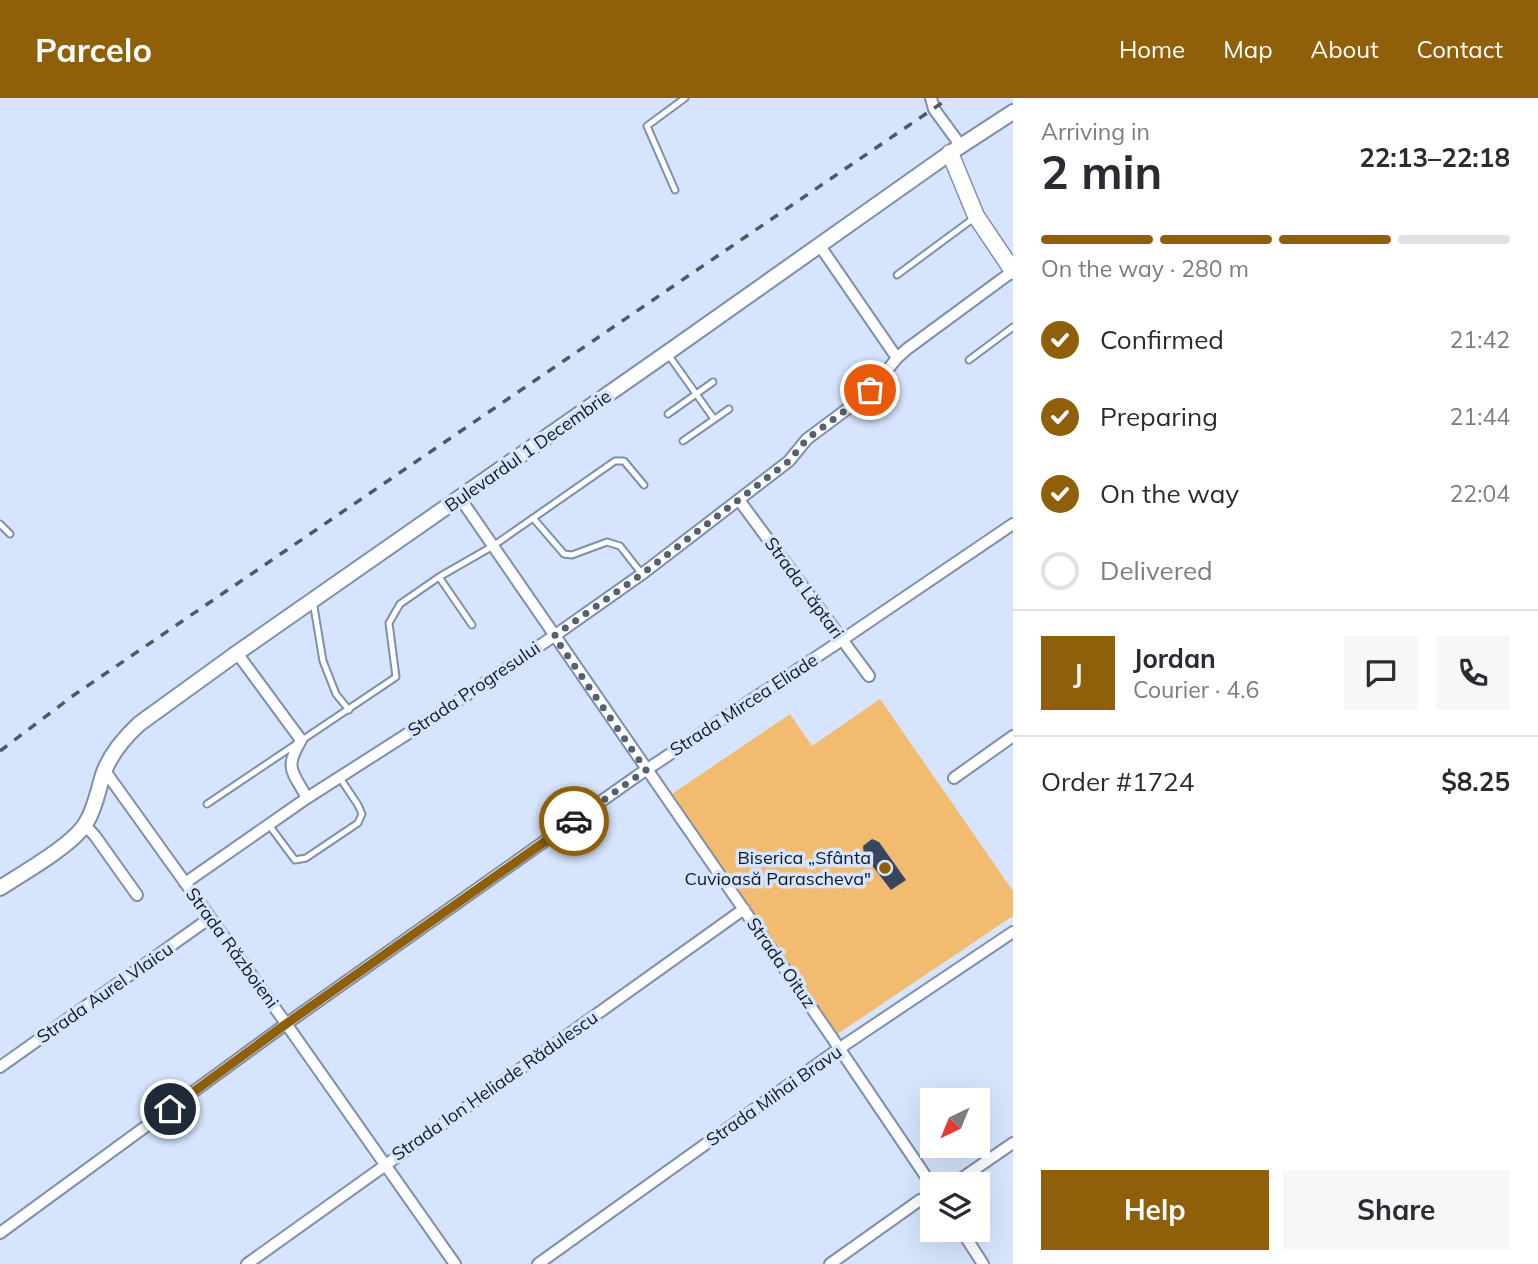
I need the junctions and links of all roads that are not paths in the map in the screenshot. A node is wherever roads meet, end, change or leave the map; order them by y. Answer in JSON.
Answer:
{"nodes":[{"id":1,"x":685,"y":98,"type":"edge"},
{"id":2,"x":931,"y":98,"type":"edge"},
{"id":3,"x":1013,"y":112,"type":"edge"},
{"id":4,"x":956,"y":149,"type":"junction"},
{"id":5,"x":675,"y":190,"type":"dead end"},
{"id":6,"x":976,"y":216,"type":"junction"},
{"id":7,"x":820,"y":246,"type":"junction"},
{"id":8,"x":1013,"y":271,"type":"edge"},
{"id":9,"x":897,"y":275,"type":"dead end"},
{"id":10,"x":1013,"y":327,"type":"edge"},
{"id":11,"x":667,"y":354,"type":"junction"},
{"id":12,"x":897,"y":358,"type":"junction"},
{"id":13,"x":969,"y":360,"type":"dead end"},
{"id":14,"x":713,"y":382,"type":"dead end"},
{"id":15,"x":696,"y":393,"type":"junction"},
{"id":16,"x":729,"y":409,"type":"dead end"},
{"id":17,"x":668,"y":414,"type":"dead end"},
{"id":18,"x":714,"y":419,"type":"junction"},
{"id":19,"x":683,"y":441,"type":"dead end"},
{"id":20,"x":644,"y":485,"type":"dead end"},
{"id":21,"x":460,"y":498,"type":"junction"},
{"id":22,"x":739,"y":499,"type":"junction"},
{"id":23,"x":533,"y":518,"type":"junction"},
{"id":24,"x":0,"y":524,"type":"edge"},
{"id":25,"x":1013,"y":524,"type":"edge"},
{"id":26,"x":10,"y":534,"type":"dead end"},
{"id":27,"x":493,"y":546,"type":"junction"},
{"id":28,"x":642,"y":574,"type":"junction"},
{"id":29,"x":439,"y":577,"type":"junction"},
{"id":30,"x":313,"y":601,"type":"junction"},
{"id":31,"x":472,"y":625,"type":"dead end"},
{"id":32,"x":554,"y":636,"type":"junction"},
{"id":33,"x":842,"y":640,"type":"junction"},
{"id":34,"x":237,"y":653,"type":"junction"},
{"id":35,"x":869,"y":676,"type":"dead end"},
{"id":36,"x":349,"y":710,"type":"junction"},
{"id":37,"x":1013,"y":736,"type":"edge"},
{"id":38,"x":301,"y":740,"type":"junction"},
{"id":39,"x":646,"y":770,"type":"junction"},
{"id":40,"x":105,"y":771,"type":"junction"},
{"id":41,"x":340,"y":778,"type":"junction"},
{"id":42,"x":954,"y":778,"type":"dead end"},
{"id":43,"x":307,"y":798,"type":"junction"},
{"id":44,"x":207,"y":804,"type":"dead end"},
{"id":45,"x":85,"y":825,"type":"junction"},
{"id":46,"x":269,"y":825,"type":"junction"},
{"id":47,"x":185,"y":883,"type":"junction"},
{"id":48,"x":0,"y":888,"type":"edge"},
{"id":49,"x":136,"y":895,"type":"dead end"},
{"id":50,"x":744,"y":909,"type":"junction"},
{"id":51,"x":210,"y":918,"type":"junction"},
{"id":52,"x":1013,"y":932,"type":"edge"},
{"id":53,"x":286,"y":1024,"type":"junction"},
{"id":54,"x":840,"y":1048,"type":"junction"},
{"id":55,"x":0,"y":1067,"type":"edge"},
{"id":56,"x":1013,"y":1143,"type":"edge"},
{"id":57,"x":384,"y":1164,"type":"junction"},
{"id":58,"x":923,"y":1172,"type":"edge"},
{"id":59,"x":971,"y":1172,"type":"edge"},
{"id":60,"x":920,"y":1200,"type":"edge"},
{"id":61,"x":0,"y":1233,"type":"edge"},
{"id":62,"x":969,"y":1242,"type":"edge"},
{"id":63,"x":247,"y":1264,"type":"edge"},
{"id":64,"x":455,"y":1264,"type":"edge"},
{"id":65,"x":538,"y":1264,"type":"edge"},
{"id":66,"x":830,"y":1264,"type":"edge"},
{"id":67,"x":983,"y":1264,"type":"edge"}],
"edges":[{"from":1,"to":5,"type":"lane"},
{"from":2,"to":4,"type":"street"},
{"from":3,"to":4,"type":"street","name":"Bulevardul 1 Decembrie"},
{"from":4,"to":6,"type":"main road"},
{"from":4,"to":7,"type":"street","name":"Bulevardul 1 Decembrie"},
{"from":6,"to":8,"type":"main road"},
{"from":6,"to":9,"type":"lane"},
{"from":7,"to":11,"type":"street","name":"Bulevardul 1 Decembrie"},
{"from":7,"to":12,"type":"street"},
{"from":8,"to":12,"type":"street","name":"Strada Progresului"},
{"from":10,"to":13,"type":"lane"},
{"from":11,"to":15,"type":"lane"},
{"from":11,"to":21,"type":"street","name":"Bulevardul 1 Decembrie"},
{"from":12,"to":22,"type":"street","name":"Strada Progresului"},
{"from":14,"to":15,"type":"lane"},
{"from":15,"to":17,"type":"lane"},
{"from":15,"to":18,"type":"lane"},
{"from":16,"to":18,"type":"lane"},
{"from":18,"to":19,"type":"lane"},
{"from":20,"to":23,"type":"lane"},
{"from":21,"to":27,"type":"street","name":"Strada Oituz"},
{"from":21,"to":30,"type":"street","name":"Bulevardul 1 Decembrie"},
{"from":22,"to":28,"type":"street","name":"Strada Progresului"},
{"from":22,"to":33,"type":"street","name":"Strada Lăptari"},
{"from":23,"to":27,"type":"lane"},
{"from":23,"to":28,"type":"lane"},
{"from":24,"to":26,"type":"lane"},
{"from":25,"to":33,"type":"street","name":"Strada Mircea Eliade"},
{"from":27,"to":29,"type":"lane"},
{"from":27,"to":32,"type":"street","name":"Strada Oituz"},
{"from":28,"to":32,"type":"street","name":"Strada Progresului"},
{"from":29,"to":31,"type":"lane"},
{"from":29,"to":36,"type":"lane"},
{"from":30,"to":34,"type":"street","name":"Bulevardul 1 Decembrie"},
{"from":30,"to":36,"type":"lane"},
{"from":32,"to":39,"type":"street","name":"Strada Oituz"},
{"from":32,"to":41,"type":"street","name":"Strada Progresului"},
{"from":33,"to":35,"type":"street","name":"Strada Lăptari"},
{"from":33,"to":39,"type":"street","name":"Strada Mircea Eliade"},
{"from":34,"to":38,"type":"street"},
{"from":34,"to":40,"type":"street","name":"Bulevardul 1 Decembrie"},
{"from":36,"to":38,"type":"lane"},
{"from":37,"to":42,"type":"street"},
{"from":38,"to":43,"type":"street"},
{"from":38,"to":44,"type":"lane"},
{"from":39,"to":50,"type":"street","name":"Strada Oituz"},
{"from":39,"to":53,"type":"street","name":"Strada Mircea Eliade"},
{"from":40,"to":45,"type":"street","name":"Bulevardul 1 Decembrie"},
{"from":40,"to":47,"type":"street","name":"Strada Războieni"},
{"from":41,"to":43,"type":"street","name":"Strada Progresului"},
{"from":41,"to":46,"type":"lane"},
{"from":43,"to":46,"type":"street","name":"Strada Progresului"},
{"from":45,"to":48,"type":"street","name":"Bulevardul 1 Decembrie"},
{"from":45,"to":49,"type":"street"},
{"from":46,"to":47,"type":"street","name":"Strada Progresului"},
{"from":47,"to":51,"type":"street","name":"Strada Războieni"},
{"from":50,"to":54,"type":"street","name":"Strada Oituz"},
{"from":50,"to":57,"type":"street","name":"Strada Ion Heliade Rădulescu"},
{"from":51,"to":53,"type":"street","name":"Strada Războieni"},
{"from":51,"to":55,"type":"street","name":"Strada Aurel Vlaicu"},
{"from":52,"to":54,"type":"street","name":"Strada Mihai Bravu"},
{"from":53,"to":57,"type":"street","name":"Strada Războieni"},
{"from":53,"to":61,"type":"street","name":"Strada Mircea Eliade"},
{"from":54,"to":58,"type":"street","name":"Strada Oituz"},
{"from":54,"to":65,"type":"street","name":"Strada Mihai Bravu"},
{"from":56,"to":59,"type":"street"},
{"from":57,"to":63,"type":"street","name":"Strada Ion Heliade Rădulescu"},
{"from":57,"to":64,"type":"street","name":"Strada Războieni"},
{"from":60,"to":66,"type":"street"},
{"from":62,"to":67,"type":"street"}]}
